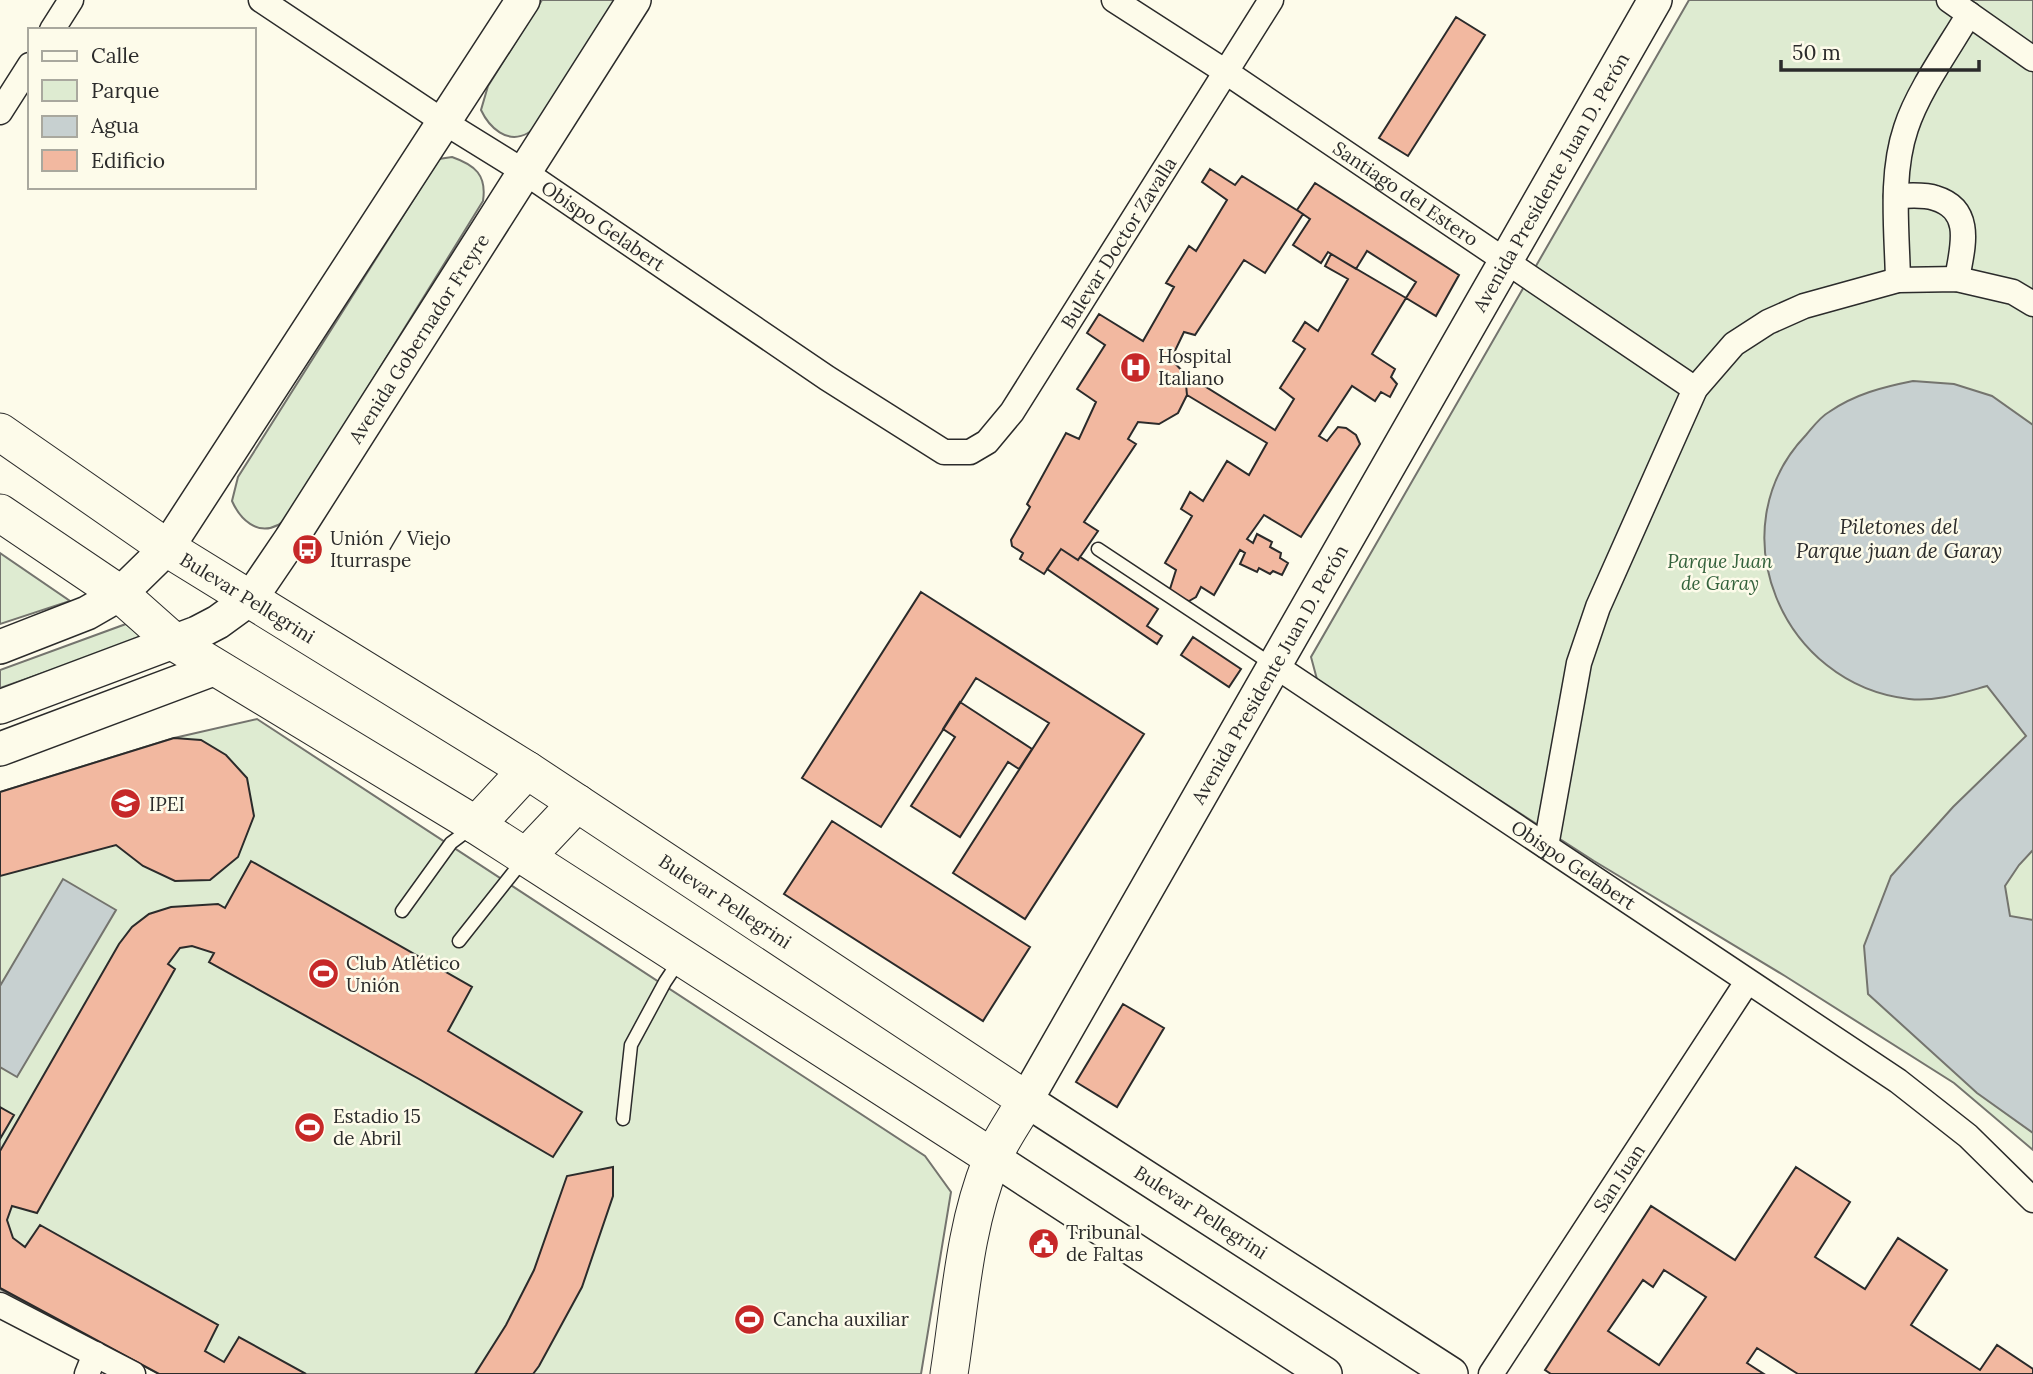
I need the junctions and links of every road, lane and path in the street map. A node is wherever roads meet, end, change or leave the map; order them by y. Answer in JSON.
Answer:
{"nodes":[{"id":1,"x":71,"y":0,"type":"edge"},
{"id":2,"x":261,"y":0,"type":"edge"},
{"id":3,"x":523,"y":0,"type":"edge"},
{"id":4,"x":634,"y":0,"type":"edge"},
{"id":5,"x":1114,"y":0,"type":"edge"},
{"id":6,"x":1271,"y":0,"type":"edge"},
{"id":7,"x":1655,"y":0,"type":"edge"},
{"id":8,"x":1949,"y":0,"type":"edge"},
{"id":9,"x":1969,"y":14,"type":"junction"},
{"id":10,"x":53,"y":28,"type":"edge"},
{"id":11,"x":2033,"y":59,"type":"edge"},
{"id":12,"x":28,"y":68,"type":"edge"},
{"id":13,"x":1226,"y":72,"type":"junction"},
{"id":14,"x":0,"y":112,"type":"edge"},
{"id":15,"x":444,"y":122,"type":"junction"},
{"id":16,"x":523,"y":172,"type":"junction"},
{"id":17,"x":1896,"y":196,"type":"junction"},
{"id":18,"x":1505,"y":262,"type":"junction"},
{"id":19,"x":1898,"y":279,"type":"junction"},
{"id":20,"x":1958,"y":279,"type":"junction"},
{"id":21,"x":2033,"y":304,"type":"edge"},
{"id":22,"x":1695,"y":389,"type":"junction"},
{"id":23,"x":0,"y":432,"type":"edge"},
{"id":24,"x":944,"y":452,"type":"joint"},
{"id":25,"x":0,"y":513,"type":"edge"},
{"id":26,"x":167,"y":548,"type":"junction"},
{"id":27,"x":1098,"y":549,"type":"dead end"},
{"id":28,"x":120,"y":594,"type":"junction"},
{"id":29,"x":251,"y":598,"type":"junction"},
{"id":30,"x":174,"y":642,"type":"junction"},
{"id":31,"x":0,"y":647,"type":"edge"},
{"id":32,"x":1274,"y":665,"type":"junction"},
{"id":33,"x":216,"y":668,"type":"junction"},
{"id":34,"x":0,"y":707,"type":"edge"},
{"id":35,"x":0,"y":749,"type":"edge"},
{"id":36,"x":527,"y":770,"type":"junction"},
{"id":37,"x":577,"y":803,"type":"junction"},
{"id":38,"x":476,"y":825,"type":"junction"},
{"id":39,"x":1546,"y":846,"type":"junction"},
{"id":40,"x":526,"y":857,"type":"junction"},
{"id":41,"x":402,"y":911,"type":"dead end"},
{"id":42,"x":459,"y":941,"type":"dead end"},
{"id":43,"x":682,"y":957,"type":"junction"},
{"id":44,"x":1746,"y":982,"type":"junction"},
{"id":45,"x":1026,"y":1100,"type":"junction"},
{"id":46,"x":623,"y":1119,"type":"dead end"},
{"id":47,"x":993,"y":1158,"type":"junction"},
{"id":48,"x":2033,"y":1200,"type":"edge"},
{"id":49,"x":0,"y":1305,"type":"edge"},
{"id":50,"x":91,"y":1364,"type":"edge"},
{"id":51,"x":133,"y":1374,"type":"edge"},
{"id":52,"x":949,"y":1374,"type":"edge"},
{"id":53,"x":1325,"y":1374,"type":"edge"},
{"id":54,"x":1451,"y":1374,"type":"edge"},
{"id":55,"x":1491,"y":1374,"type":"edge"}],
"edges":[{"from":1,"to":10,"type":"street"},
{"from":2,"to":15,"type":"street","name":"Obispo Gelabert"},
{"from":3,"to":15,"type":"street"},
{"from":4,"to":16,"type":"street","name":"Avenida Gobernador Freyre"},
{"from":5,"to":13,"type":"street","name":"Santiago del Estero"},
{"from":6,"to":13,"type":"street","name":"Bulevar Doctor Zavalla"},
{"from":7,"to":18,"type":"street","name":"Avenida Presidente Juan D. Perón"},
{"from":8,"to":9,"type":"street"},
{"from":9,"to":11,"type":"street"},
{"from":9,"to":17,"type":"street"},
{"from":12,"to":14,"type":"street"},
{"from":13,"to":18,"type":"street","name":"Santiago del Estero"},
{"from":13,"to":24,"type":"street","name":"Bulevar Doctor Zavalla"},
{"from":15,"to":16,"type":"street","name":"Obispo Gelabert"},
{"from":15,"to":26,"type":"street"},
{"from":16,"to":24,"type":"street","name":"Obispo Gelabert"},
{"from":16,"to":29,"type":"street","name":"Avenida Gobernador Freyre"},
{"from":17,"to":19,"type":"street"},
{"from":17,"to":20,"type":"street"},
{"from":18,"to":22,"type":"street","name":"Santiago del Estero"},
{"from":18,"to":32,"type":"street","name":"Avenida Presidente Juan D. Perón"},
{"from":19,"to":20,"type":"street"},
{"from":19,"to":22,"type":"street"},
{"from":20,"to":21,"type":"street"},
{"from":22,"to":39,"type":"street"},
{"from":23,"to":26,"type":"main road","name":"Bulevar Pellegrini"},
{"from":25,"to":28,"type":"main road"},
{"from":26,"to":28,"type":"street"},
{"from":26,"to":29,"type":"main road","name":"Bulevar Pellegrini"},
{"from":27,"to":32,"type":"lane","name":"Obispo Gelabert"},
{"from":28,"to":30,"type":"main road"},
{"from":28,"to":31,"type":"street"},
{"from":29,"to":30,"type":"street","name":"Avenida Gobernador Freyre"},
{"from":29,"to":36,"type":"main road","name":"Bulevar Pellegrini"},
{"from":30,"to":33,"type":"main road"},
{"from":30,"to":34,"type":"street","name":"Avenida Gobernador Freyre"},
{"from":32,"to":39,"type":"street","name":"Obispo Gelabert"},
{"from":32,"to":45,"type":"street","name":"Avenida Presidente Juan D. Perón"},
{"from":33,"to":35,"type":"street"},
{"from":33,"to":38,"type":"main road"},
{"from":36,"to":37,"type":"main road","name":"Bulevar Pellegrini"},
{"from":36,"to":38,"type":"main road"},
{"from":37,"to":40,"type":"main road"},
{"from":37,"to":45,"type":"main road","name":"Bulevar Pellegrini"},
{"from":38,"to":40,"type":"main road"},
{"from":38,"to":41,"type":"lane"},
{"from":39,"to":44,"type":"street","name":"Obispo Gelabert"},
{"from":40,"to":42,"type":"lane"},
{"from":40,"to":43,"type":"main road"},
{"from":43,"to":46,"type":"lane"},
{"from":43,"to":47,"type":"main road"},
{"from":44,"to":48,"type":"street","name":"Obispo Gelabert"},
{"from":44,"to":55,"type":"street","name":"San Juan"},
{"from":45,"to":47,"type":"main road","name":"Avenida Presidente Juan D. Perón"},
{"from":45,"to":54,"type":"street","name":"Bulevar Pellegrini"},
{"from":47,"to":52,"type":"main road","name":"Avenida Presidente Juan D. Perón"},
{"from":47,"to":53,"type":"street"},
{"from":49,"to":50,"type":"street"},
{"from":50,"to":51,"type":"street"}]}
